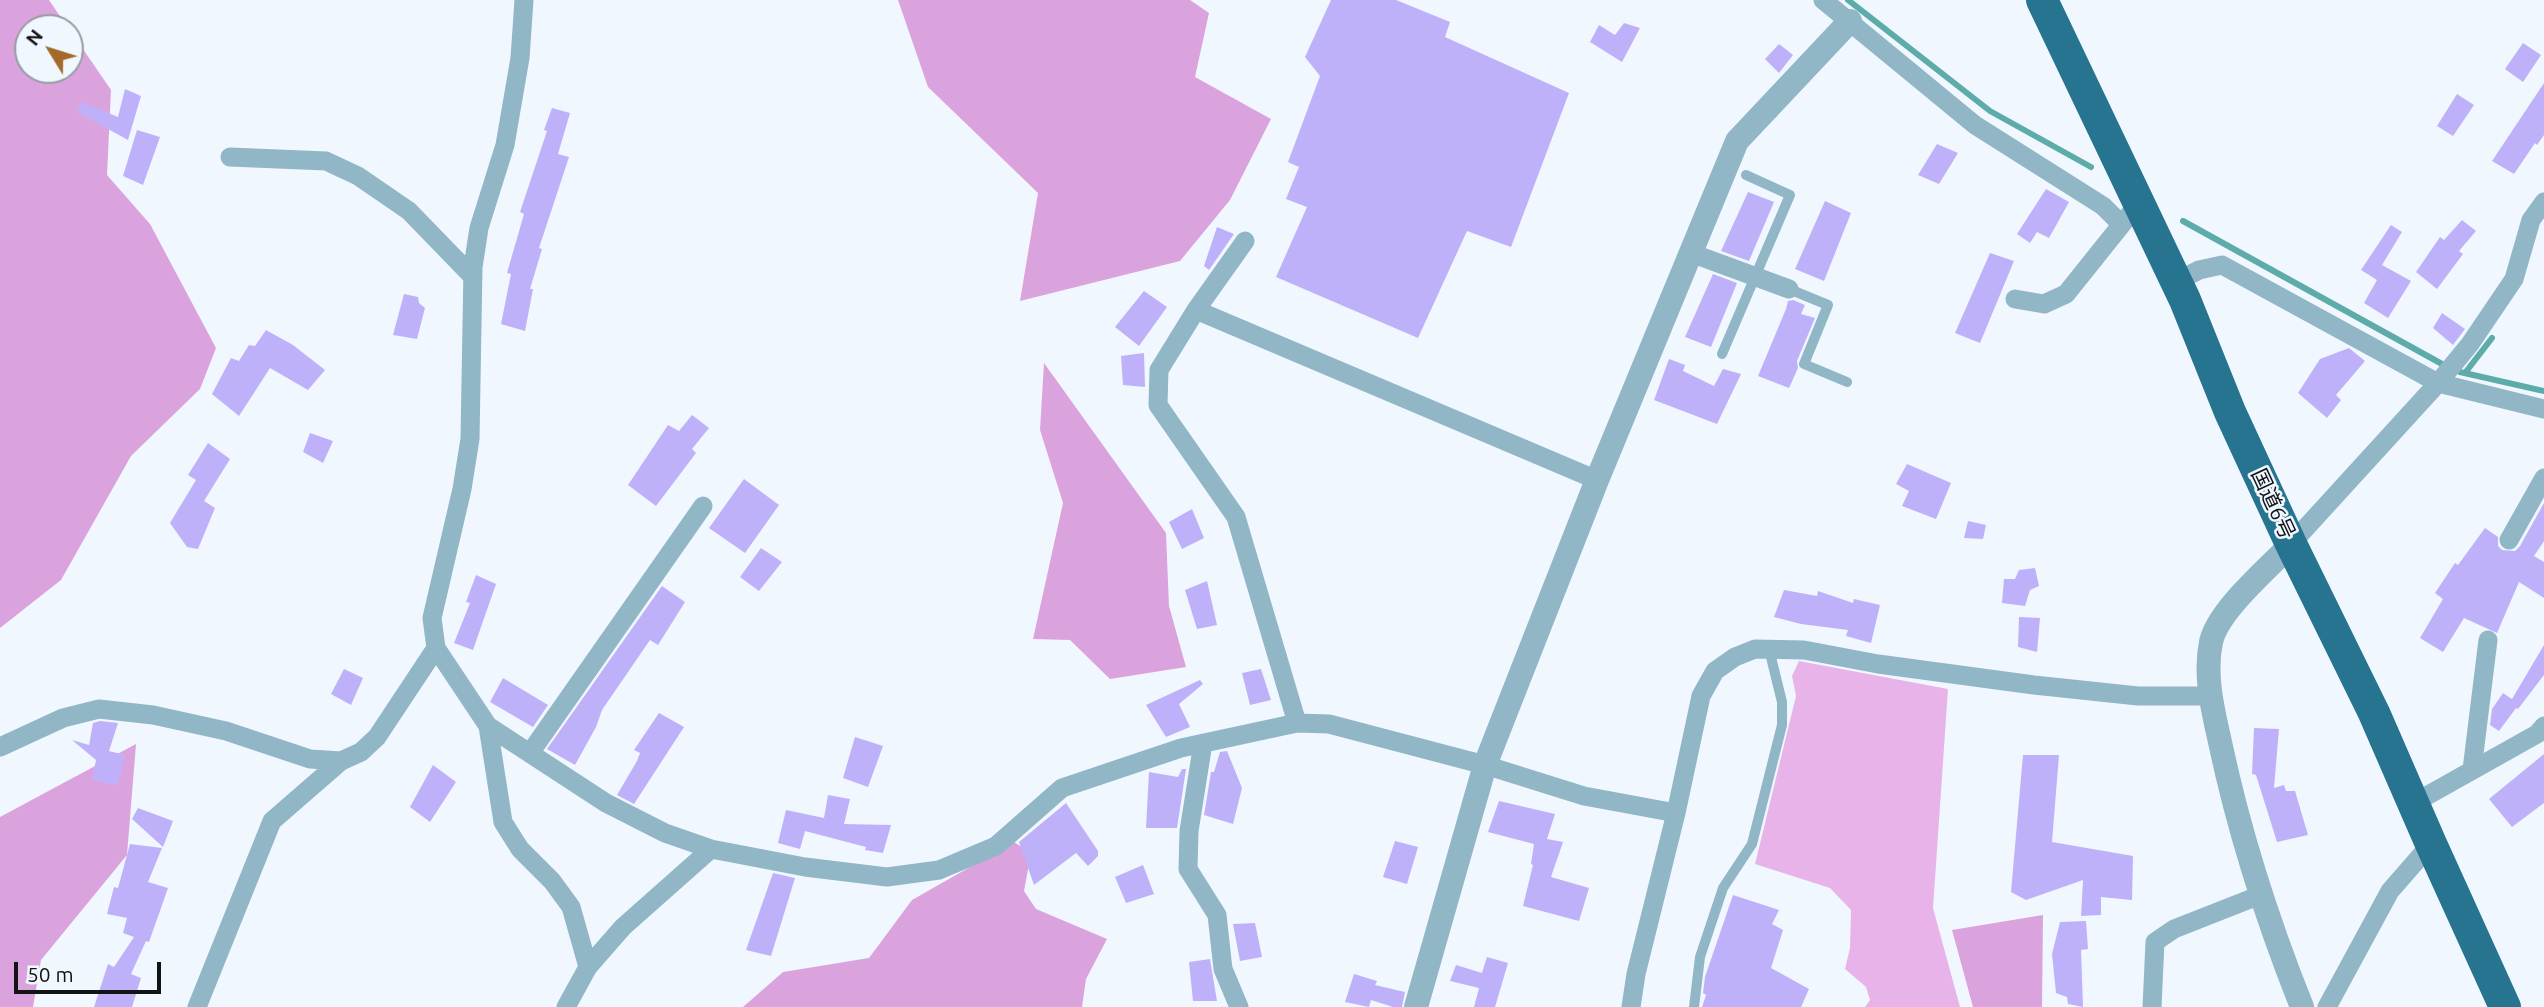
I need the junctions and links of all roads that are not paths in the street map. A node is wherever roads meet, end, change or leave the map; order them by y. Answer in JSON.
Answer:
{"nodes":[{"id":1,"x":524,"y":0,"type":"edge"},
{"id":2,"x":1823,"y":0,"type":"edge"},
{"id":3,"x":2042,"y":0,"type":"edge"},
{"id":4,"x":1850,"y":21,"type":"junction"},
{"id":5,"x":230,"y":157,"type":"dead end"},
{"id":6,"x":1746,"y":175,"type":"dead end"},
{"id":7,"x":2544,"y":202,"type":"edge"},
{"id":8,"x":2130,"y":214,"type":"junction"},
{"id":9,"x":1245,"y":241,"type":"dead end"},
{"id":10,"x":1691,"y":253,"type":"junction"},
{"id":11,"x":473,"y":277,"type":"junction"},
{"id":12,"x":1755,"y":277,"type":"junction"},
{"id":13,"x":2176,"y":282,"type":"junction"},
{"id":14,"x":1789,"y":289,"type":"joint"},
{"id":15,"x":2015,"y":299,"type":"dead end"},
{"id":16,"x":1196,"y":310,"type":"junction"},
{"id":17,"x":1722,"y":354,"type":"dead end"},
{"id":18,"x":1847,"y":382,"type":"dead end"},
{"id":19,"x":2438,"y":383,"type":"junction"},
{"id":20,"x":2544,"y":409,"type":"edge"},
{"id":21,"x":2544,"y":478,"type":"edge"},
{"id":22,"x":1597,"y":480,"type":"junction"},
{"id":23,"x":703,"y":506,"type":"dead end"},
{"id":24,"x":2509,"y":540,"type":"dead end"},
{"id":25,"x":2291,"y":544,"type":"junction"},
{"id":26,"x":2488,"y":640,"type":"dead end"},
{"id":27,"x":436,"y":648,"type":"junction"},
{"id":28,"x":1769,"y":649,"type":"junction"},
{"id":29,"x":2210,"y":696,"type":"junction"},
{"id":30,"x":1297,"y":723,"type":"junction"},
{"id":31,"x":488,"y":726,"type":"junction"},
{"id":32,"x":2544,"y":726,"type":"edge"},
{"id":33,"x":1203,"y":743,"type":"junction"},
{"id":34,"x":0,"y":747,"type":"edge"},
{"id":35,"x":530,"y":753,"type":"junction"},
{"id":36,"x":341,"y":761,"type":"junction"},
{"id":37,"x":1485,"y":765,"type":"junction"},
{"id":38,"x":2472,"y":771,"type":"junction"},
{"id":39,"x":2414,"y":803,"type":"junction"},
{"id":40,"x":1676,"y":813,"type":"junction"},
{"id":41,"x":2431,"y":844,"type":"junction"},
{"id":42,"x":711,"y":849,"type":"junction"},
{"id":43,"x":2263,"y":894,"type":"junction"},
{"id":44,"x":588,"y":967,"type":"junction"},
{"id":45,"x":197,"y":1007,"type":"edge"},
{"id":46,"x":566,"y":1007,"type":"edge"},
{"id":47,"x":1239,"y":1007,"type":"edge"},
{"id":48,"x":1416,"y":1007,"type":"edge"},
{"id":49,"x":1631,"y":1007,"type":"edge"},
{"id":50,"x":1694,"y":1007,"type":"edge"},
{"id":51,"x":2152,"y":1007,"type":"edge"},
{"id":52,"x":2302,"y":1007,"type":"edge"},
{"id":53,"x":2327,"y":1007,"type":"edge"},
{"id":54,"x":2505,"y":1007,"type":"edge"}],
"edges":[{"from":1,"to":11,"type":"street"},
{"from":2,"to":4,"type":"street"},
{"from":3,"to":8,"type":"highway","name":"国道6号"},
{"from":4,"to":8,"type":"street"},
{"from":4,"to":10,"type":"street"},
{"from":5,"to":11,"type":"street"},
{"from":6,"to":12,"type":"lane"},
{"from":7,"to":19,"type":"street"},
{"from":8,"to":13,"type":"highway","name":"国道6号"},
{"from":8,"to":15,"type":"street"},
{"from":9,"to":16,"type":"street"},
{"from":10,"to":12,"type":"street"},
{"from":10,"to":22,"type":"street"},
{"from":11,"to":27,"type":"street"},
{"from":12,"to":14,"type":"street"},
{"from":12,"to":17,"type":"lane"},
{"from":13,"to":19,"type":"street"},
{"from":13,"to":25,"type":"highway","name":"国道6号"},
{"from":14,"to":18,"type":"lane"},
{"from":16,"to":22,"type":"street"},
{"from":16,"to":30,"type":"street"},
{"from":19,"to":20,"type":"street"},
{"from":19,"to":25,"type":"street"},
{"from":21,"to":24,"type":"street"},
{"from":22,"to":37,"type":"street"},
{"from":23,"to":35,"type":"street"},
{"from":25,"to":29,"type":"street"},
{"from":25,"to":39,"type":"highway","name":"国道6号"},
{"from":26,"to":38,"type":"street"},
{"from":27,"to":31,"type":"street"},
{"from":27,"to":36,"type":"street"},
{"from":28,"to":29,"type":"street"},
{"from":28,"to":40,"type":"street"},
{"from":28,"to":50,"type":"lane"},
{"from":29,"to":43,"type":"street"},
{"from":30,"to":33,"type":"street"},
{"from":30,"to":37,"type":"street"},
{"from":31,"to":35,"type":"street"},
{"from":31,"to":44,"type":"street"},
{"from":32,"to":38,"type":"street"},
{"from":33,"to":42,"type":"street"},
{"from":33,"to":47,"type":"street"},
{"from":34,"to":36,"type":"street"},
{"from":35,"to":42,"type":"street"},
{"from":36,"to":45,"type":"street"},
{"from":37,"to":40,"type":"street"},
{"from":37,"to":48,"type":"street"},
{"from":38,"to":39,"type":"street"},
{"from":39,"to":41,"type":"highway","name":"国道6号"},
{"from":40,"to":49,"type":"street"},
{"from":41,"to":53,"type":"street"},
{"from":41,"to":54,"type":"highway","name":"国道6号"},
{"from":42,"to":44,"type":"street"},
{"from":43,"to":51,"type":"street"},
{"from":43,"to":52,"type":"street"},
{"from":44,"to":46,"type":"street"}]}
